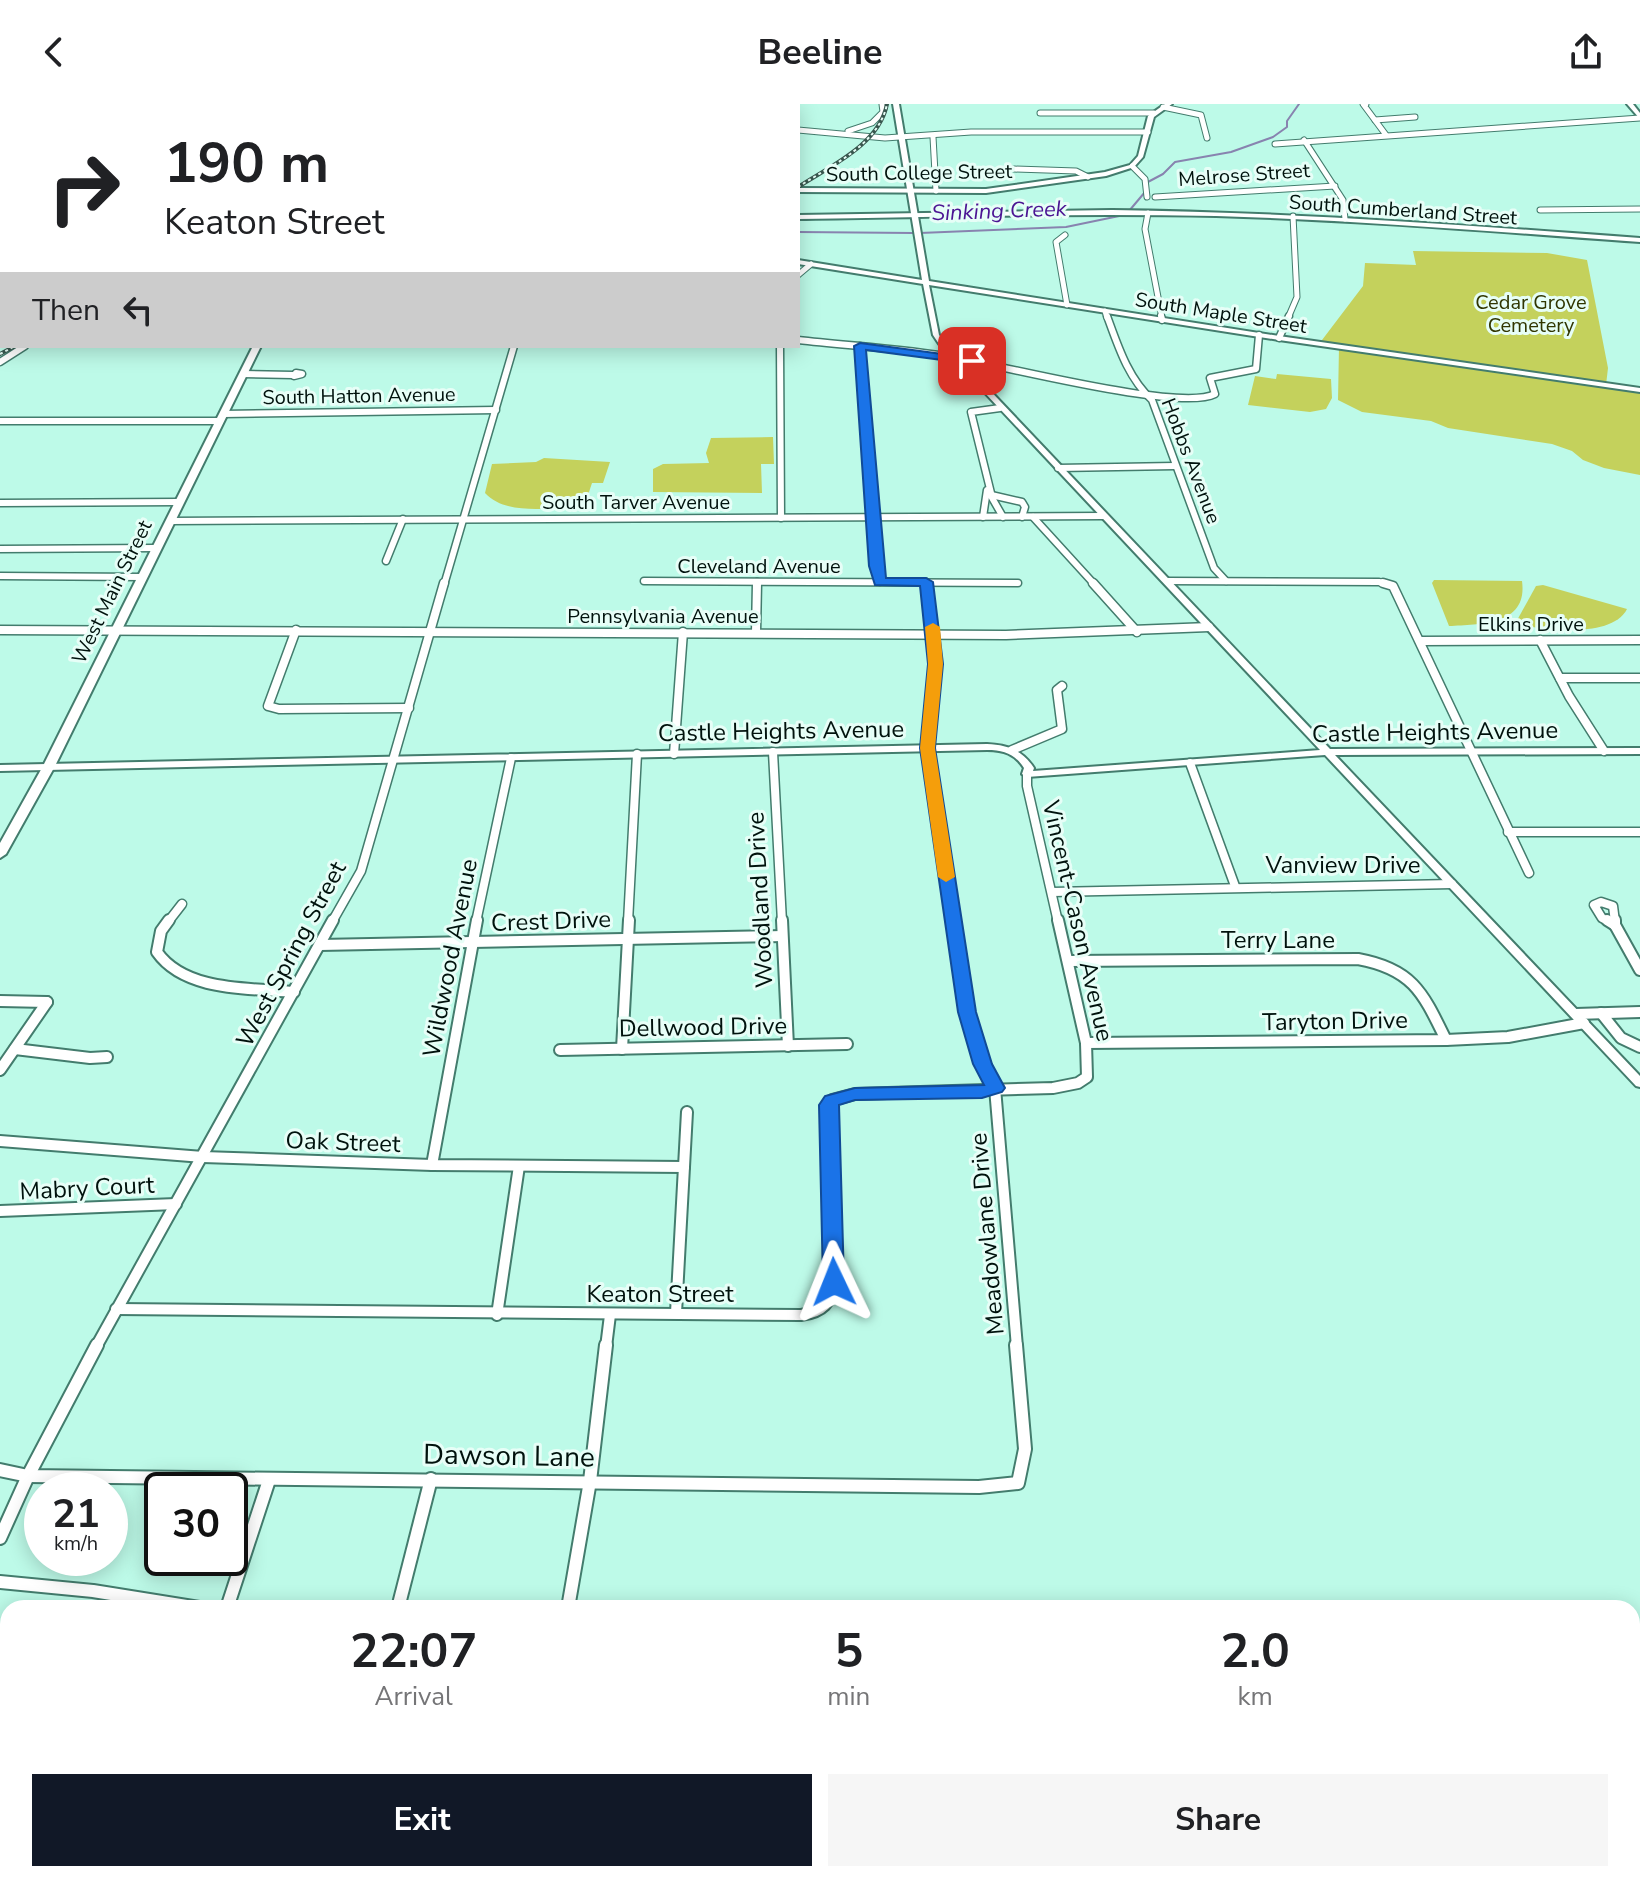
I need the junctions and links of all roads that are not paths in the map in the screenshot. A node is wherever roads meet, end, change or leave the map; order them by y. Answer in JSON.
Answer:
{"nodes":[{"id":1,"x":882,"y":104,"type":"edge"},
{"id":2,"x":896,"y":104,"type":"edge"},
{"id":3,"x":1366,"y":104,"type":"edge"},
{"id":4,"x":1630,"y":104,"type":"edge"},
{"id":5,"x":1166,"y":105,"type":"edge"},
{"id":6,"x":1040,"y":113,"type":"dead end"},
{"id":7,"x":1154,"y":113,"type":"junction"},
{"id":8,"x":1415,"y":117,"type":"dead end"},
{"id":9,"x":1640,"y":117,"type":"edge"},
{"id":10,"x":1375,"y":120,"type":"junction"},
{"id":11,"x":800,"y":130,"type":"edge"},
{"id":12,"x":846,"y":132,"type":"junction"},
{"id":13,"x":1148,"y":132,"type":"junction"},
{"id":14,"x":1386,"y":135,"type":"junction"},
{"id":15,"x":933,"y":137,"type":"junction"},
{"id":16,"x":903,"y":138,"type":"junction"},
{"id":17,"x":1207,"y":138,"type":"dead end"},
{"id":18,"x":1304,"y":140,"type":"junction"},
{"id":19,"x":1275,"y":144,"type":"dead end"},
{"id":20,"x":1132,"y":166,"type":"junction"},
{"id":21,"x":1014,"y":169,"type":"dead end"},
{"id":22,"x":1088,"y":177,"type":"junction"},
{"id":23,"x":1335,"y":186,"type":"junction"},
{"id":24,"x":800,"y":190,"type":"edge"},
{"id":25,"x":911,"y":191,"type":"junction"},
{"id":26,"x":936,"y":191,"type":"junction"},
{"id":27,"x":1147,"y":197,"type":"dead end"},
{"id":28,"x":1155,"y":197,"type":"dead end"},
{"id":29,"x":1640,"y":209,"type":"edge"},
{"id":30,"x":1540,"y":210,"type":"dead end"},
{"id":31,"x":916,"y":215,"type":"junction"},
{"id":32,"x":1145,"y":215,"type":"junction"},
{"id":33,"x":800,"y":217,"type":"edge"},
{"id":34,"x":1294,"y":218,"type":"junction"},
{"id":35,"x":1345,"y":219,"type":"junction"},
{"id":36,"x":1065,"y":235,"type":"dead end"},
{"id":37,"x":1640,"y":242,"type":"edge"},
{"id":38,"x":800,"y":262,"type":"edge"},
{"id":39,"x":811,"y":264,"type":"junction"},
{"id":40,"x":800,"y":273,"type":"edge"},
{"id":41,"x":926,"y":282,"type":"junction"},
{"id":42,"x":1067,"y":305,"type":"junction"},
{"id":43,"x":1105,"y":311,"type":"junction"},
{"id":44,"x":1162,"y":320,"type":"junction"},
{"id":45,"x":1259,"y":335,"type":"junction"},
{"id":46,"x":1279,"y":338,"type":"junction"},
{"id":47,"x":800,"y":340,"type":"edge"},
{"id":48,"x":860,"y":346,"type":"junction"},
{"id":49,"x":22,"y":348,"type":"edge"},
{"id":50,"x":256,"y":348,"type":"edge"},
{"id":51,"x":513,"y":348,"type":"edge"},
{"id":52,"x":780,"y":348,"type":"edge"},
{"id":53,"x":953,"y":357,"type":"junction"},
{"id":54,"x":0,"y":362,"type":"edge"},
{"id":55,"x":243,"y":374,"type":"junction"},
{"id":56,"x":293,"y":375,"type":"dead end"},
{"id":57,"x":1640,"y":390,"type":"edge"},
{"id":58,"x":1149,"y":395,"type":"junction"},
{"id":59,"x":1000,"y":408,"type":"junction"},
{"id":60,"x":496,"y":410,"type":"junction"},
{"id":61,"x":221,"y":417,"type":"junction"},
{"id":62,"x":0,"y":421,"type":"edge"},
{"id":63,"x":1175,"y":466,"type":"junction"},
{"id":64,"x":1058,"y":468,"type":"junction"},
{"id":65,"x":989,"y":493,"type":"junction"},
{"id":66,"x":179,"y":502,"type":"junction"},
{"id":67,"x":0,"y":503,"type":"edge"},
{"id":68,"x":1103,"y":516,"type":"junction"},
{"id":69,"x":873,"y":517,"type":"junction"},
{"id":70,"x":983,"y":517,"type":"junction"},
{"id":71,"x":1003,"y":517,"type":"junction"},
{"id":72,"x":1022,"y":517,"type":"junction"},
{"id":73,"x":1033,"y":517,"type":"junction"},
{"id":74,"x":781,"y":518,"type":"junction"},
{"id":75,"x":403,"y":519,"type":"junction"},
{"id":76,"x":465,"y":519,"type":"junction"},
{"id":77,"x":170,"y":521,"type":"junction"},
{"id":78,"x":156,"y":548,"type":"junction"},
{"id":79,"x":0,"y":549,"type":"edge"},
{"id":80,"x":386,"y":561,"type":"dead end"},
{"id":81,"x":0,"y":576,"type":"edge"},
{"id":82,"x":142,"y":577,"type":"junction"},
{"id":83,"x":644,"y":581,"type":"dead end"},
{"id":84,"x":1167,"y":581,"type":"junction"},
{"id":85,"x":1226,"y":581,"type":"junction"},
{"id":86,"x":757,"y":582,"type":"junction"},
{"id":87,"x":880,"y":582,"type":"junction"},
{"id":88,"x":926,"y":582,"type":"junction"},
{"id":89,"x":1018,"y":583,"type":"dead end"},
{"id":90,"x":1209,"y":627,"type":"junction"},
{"id":91,"x":117,"y":628,"type":"junction"},
{"id":92,"x":0,"y":630,"type":"edge"},
{"id":93,"x":296,"y":630,"type":"junction"},
{"id":94,"x":429,"y":630,"type":"junction"},
{"id":95,"x":683,"y":632,"type":"junction"},
{"id":96,"x":756,"y":632,"type":"junction"},
{"id":97,"x":1137,"y":632,"type":"junction"},
{"id":98,"x":934,"y":634,"type":"junction"},
{"id":99,"x":1540,"y":640,"type":"junction"},
{"id":100,"x":1640,"y":640,"type":"edge"},
{"id":101,"x":1421,"y":641,"type":"junction"},
{"id":102,"x":1560,"y":678,"type":"junction"},
{"id":103,"x":1640,"y":678,"type":"edge"},
{"id":104,"x":1062,"y":686,"type":"dead end"},
{"id":105,"x":409,"y":708,"type":"junction"},
{"id":106,"x":928,"y":748,"type":"junction"},
{"id":107,"x":1470,"y":749,"type":"junction"},
{"id":108,"x":1012,"y":750,"type":"junction"},
{"id":109,"x":1604,"y":751,"type":"junction"},
{"id":110,"x":1640,"y":751,"type":"edge"},
{"id":111,"x":773,"y":752,"type":"junction"},
{"id":112,"x":1327,"y":752,"type":"junction"},
{"id":113,"x":637,"y":754,"type":"junction"},
{"id":114,"x":674,"y":754,"type":"junction"},
{"id":115,"x":511,"y":758,"type":"junction"},
{"id":116,"x":395,"y":760,"type":"junction"},
{"id":117,"x":1190,"y":763,"type":"junction"},
{"id":118,"x":49,"y":766,"type":"junction"},
{"id":119,"x":0,"y":768,"type":"edge"},
{"id":120,"x":1027,"y":774,"type":"junction"},
{"id":121,"x":1508,"y":832,"type":"junction"},
{"id":122,"x":1640,"y":832,"type":"edge"},
{"id":123,"x":6,"y":837,"type":"edge"},
{"id":124,"x":0,"y":854,"type":"edge"},
{"id":125,"x":1529,"y":873,"type":"dead end"},
{"id":126,"x":1452,"y":884,"type":"junction"},
{"id":127,"x":1235,"y":886,"type":"junction"},
{"id":128,"x":1052,"y":892,"type":"junction"},
{"id":129,"x":182,"y":904,"type":"dead end"},
{"id":130,"x":1615,"y":925,"type":"dead end"},
{"id":131,"x":782,"y":936,"type":"junction"},
{"id":132,"x":628,"y":939,"type":"junction"},
{"id":133,"x":472,"y":943,"type":"junction"},
{"id":134,"x":320,"y":945,"type":"junction"},
{"id":135,"x":1069,"y":961,"type":"junction"},
{"id":136,"x":1640,"y":970,"type":"edge"},
{"id":137,"x":294,"y":992,"type":"junction"},
{"id":138,"x":0,"y":1001,"type":"edge"},
{"id":139,"x":1640,"y":1012,"type":"edge"},
{"id":140,"x":1601,"y":1013,"type":"junction"},
{"id":141,"x":1576,"y":1014,"type":"junction"},
{"id":142,"x":1584,"y":1023,"type":"junction"},
{"id":143,"x":1446,"y":1040,"type":"junction"},
{"id":144,"x":1086,"y":1043,"type":"junction"},
{"id":145,"x":847,"y":1044,"type":"dead end"},
{"id":146,"x":788,"y":1046,"type":"junction"},
{"id":147,"x":1640,"y":1047,"type":"edge"},
{"id":148,"x":15,"y":1049,"type":"junction"},
{"id":149,"x":622,"y":1049,"type":"junction"},
{"id":150,"x":560,"y":1050,"type":"dead end"},
{"id":151,"x":107,"y":1057,"type":"dead end"},
{"id":152,"x":0,"y":1070,"type":"edge"},
{"id":153,"x":1640,"y":1083,"type":"edge"},
{"id":154,"x":995,"y":1088,"type":"junction"},
{"id":155,"x":687,"y":1112,"type":"dead end"},
{"id":156,"x":0,"y":1141,"type":"edge"},
{"id":157,"x":203,"y":1157,"type":"junction"},
{"id":158,"x":432,"y":1165,"type":"junction"},
{"id":159,"x":519,"y":1166,"type":"junction"},
{"id":160,"x":684,"y":1167,"type":"junction"},
{"id":161,"x":176,"y":1204,"type":"junction"},
{"id":162,"x":0,"y":1211,"type":"edge"},
{"id":163,"x":116,"y":1309,"type":"junction"},
{"id":164,"x":676,"y":1313,"type":"junction"},
{"id":165,"x":497,"y":1315,"type":"junction"},
{"id":166,"x":610,"y":1315,"type":"junction"},
{"id":167,"x":0,"y":1470,"type":"edge"},
{"id":168,"x":30,"y":1472,"type":"edge"},
{"id":169,"x":24,"y":1475,"type":"edge"},
{"id":170,"x":128,"y":1478,"type":"edge"},
{"id":171,"x":431,"y":1479,"type":"junction"},
{"id":172,"x":269,"y":1480,"type":"junction"},
{"id":173,"x":590,"y":1481,"type":"junction"},
{"id":174,"x":1018,"y":1483,"type":"joint"},
{"id":175,"x":24,"y":1485,"type":"edge"},
{"id":176,"x":0,"y":1538,"type":"edge"},
{"id":177,"x":0,"y":1582,"type":"edge"},
{"id":178,"x":149,"y":1600,"type":"edge"},
{"id":179,"x":230,"y":1600,"type":"edge"},
{"id":180,"x":400,"y":1600,"type":"edge"},
{"id":181,"x":569,"y":1600,"type":"edge"}],
"edges":[{"from":1,"to":12,"type":"street"},
{"from":2,"to":16,"type":"street"},
{"from":3,"to":10,"type":"street"},
{"from":4,"to":9,"type":"street"},
{"from":5,"to":7,"type":"main road"},
{"from":5,"to":17,"type":"street"},
{"from":6,"to":7,"type":"street"},
{"from":7,"to":13,"type":"main road"},
{"from":8,"to":10,"type":"street"},
{"from":9,"to":14,"type":"street"},
{"from":10,"to":14,"type":"street"},
{"from":11,"to":12,"type":"street"},
{"from":12,"to":16,"type":"street"},
{"from":13,"to":15,"type":"street"},
{"from":13,"to":20,"type":"main road"},
{"from":14,"to":18,"type":"street"},
{"from":15,"to":16,"type":"street"},
{"from":15,"to":26,"type":"street"},
{"from":16,"to":25,"type":"street"},
{"from":18,"to":19,"type":"street"},
{"from":18,"to":23,"type":"street"},
{"from":20,"to":22,"type":"main road","name":"South College Street"},
{"from":20,"to":27,"type":"street"},
{"from":21,"to":22,"type":"street"},
{"from":22,"to":26,"type":"main road","name":"South College Street"},
{"from":23,"to":28,"type":"street","name":"Melrose Street"},
{"from":23,"to":35,"type":"street"},
{"from":24,"to":25,"type":"main road","name":"South College Street"},
{"from":25,"to":26,"type":"main road","name":"South College Street"},
{"from":25,"to":31,"type":"street"},
{"from":29,"to":30,"type":"street"},
{"from":31,"to":32,"type":"main road","name":"South Cumberland Street"},
{"from":31,"to":33,"type":"main road","name":"South Cumberland Street"},
{"from":31,"to":41,"type":"street"},
{"from":32,"to":34,"type":"main road","name":"South Cumberland Street"},
{"from":32,"to":44,"type":"street"},
{"from":34,"to":35,"type":"main road","name":"South Cumberland Street"},
{"from":34,"to":37,"type":"main road","name":"South Cumberland Street"},
{"from":34,"to":46,"type":"street"},
{"from":35,"to":37,"type":"main road","name":"South Cumberland Street"},
{"from":36,"to":42,"type":"street"},
{"from":38,"to":39,"type":"street","name":"South Maple Street"},
{"from":39,"to":40,"type":"street"},
{"from":39,"to":41,"type":"street","name":"South Maple Street"},
{"from":41,"to":42,"type":"street","name":"South Maple Street"},
{"from":41,"to":53,"type":"street"},
{"from":42,"to":43,"type":"street","name":"South Maple Street"},
{"from":43,"to":44,"type":"street","name":"South Maple Street"},
{"from":43,"to":58,"type":"street","name":"Hobbs Avenue"},
{"from":44,"to":45,"type":"street","name":"South Maple Street"},
{"from":45,"to":46,"type":"street","name":"South Maple Street"},
{"from":45,"to":58,"type":"street"},
{"from":46,"to":57,"type":"street","name":"South Maple Street"},
{"from":47,"to":48,"type":"street"},
{"from":48,"to":53,"type":"street"},
{"from":48,"to":69,"type":"street"},
{"from":49,"to":54,"type":"street"},
{"from":50,"to":55,"type":"main road","name":"West Main Street"},
{"from":51,"to":60,"type":"street","name":"West Spring Street"},
{"from":52,"to":74,"type":"street"},
{"from":53,"to":58,"type":"street"},
{"from":53,"to":59,"type":"street"},
{"from":55,"to":56,"type":"street"},
{"from":55,"to":61,"type":"main road","name":"West Main Street"},
{"from":58,"to":63,"type":"street","name":"Hobbs Avenue"},
{"from":59,"to":64,"type":"street"},
{"from":59,"to":65,"type":"street"},
{"from":60,"to":61,"type":"street","name":"South Hatton Avenue"},
{"from":60,"to":76,"type":"street","name":"West Spring Street"},
{"from":61,"to":62,"type":"street","name":"South Hatton Avenue"},
{"from":61,"to":66,"type":"main road","name":"West Main Street"},
{"from":63,"to":64,"type":"street"},
{"from":63,"to":85,"type":"street","name":"Hobbs Avenue"},
{"from":64,"to":68,"type":"street"},
{"from":65,"to":70,"type":"street"},
{"from":65,"to":71,"type":"street"},
{"from":65,"to":72,"type":"street"},
{"from":66,"to":67,"type":"street"},
{"from":66,"to":77,"type":"main road","name":"West Main Street"},
{"from":68,"to":73,"type":"street","name":"South Tarver Avenue"},
{"from":68,"to":84,"type":"street"},
{"from":69,"to":70,"type":"street","name":"South Tarver Avenue"},
{"from":69,"to":74,"type":"street","name":"South Tarver Avenue"},
{"from":69,"to":87,"type":"street"},
{"from":70,"to":71,"type":"street","name":"South Tarver Avenue"},
{"from":71,"to":72,"type":"street","name":"South Tarver Avenue"},
{"from":72,"to":73,"type":"street","name":"South Tarver Avenue"},
{"from":73,"to":97,"type":"street"},
{"from":74,"to":76,"type":"street","name":"South Tarver Avenue"},
{"from":75,"to":76,"type":"street","name":"South Tarver Avenue"},
{"from":75,"to":77,"type":"street","name":"South Tarver Avenue"},
{"from":75,"to":80,"type":"street"},
{"from":76,"to":94,"type":"street","name":"West Spring Street"},
{"from":77,"to":78,"type":"main road","name":"West Main Street"},
{"from":78,"to":79,"type":"street"},
{"from":78,"to":82,"type":"main road","name":"West Main Street"},
{"from":81,"to":82,"type":"street"},
{"from":82,"to":91,"type":"main road","name":"West Main Street"},
{"from":83,"to":86,"type":"street","name":"Cleveland Avenue"},
{"from":84,"to":85,"type":"street"},
{"from":84,"to":90,"type":"street"},
{"from":85,"to":101,"type":"street"},
{"from":86,"to":87,"type":"street","name":"Cleveland Avenue"},
{"from":86,"to":96,"type":"street"},
{"from":87,"to":88,"type":"street","name":"Cleveland Avenue"},
{"from":88,"to":89,"type":"street","name":"Cleveland Avenue"},
{"from":88,"to":98,"type":"street","name":"Meadowlane Drive"},
{"from":90,"to":97,"type":"street","name":"Pennsylvania Avenue"},
{"from":90,"to":112,"type":"street"},
{"from":91,"to":92,"type":"street","name":"Pennsylvania Avenue"},
{"from":91,"to":93,"type":"street","name":"Pennsylvania Avenue"},
{"from":91,"to":118,"type":"main road","name":"West Main Street"},
{"from":93,"to":94,"type":"street","name":"Pennsylvania Avenue"},
{"from":93,"to":105,"type":"street"},
{"from":94,"to":95,"type":"street","name":"Pennsylvania Avenue"},
{"from":94,"to":105,"type":"street","name":"West Spring Street"},
{"from":95,"to":96,"type":"street","name":"Pennsylvania Avenue"},
{"from":95,"to":114,"type":"street"},
{"from":96,"to":98,"type":"street","name":"Pennsylvania Avenue"},
{"from":97,"to":98,"type":"street","name":"Pennsylvania Avenue"},
{"from":98,"to":106,"type":"street","name":"Meadowlane Drive"},
{"from":99,"to":100,"type":"street","name":"Elkins Drive"},
{"from":99,"to":101,"type":"street","name":"Elkins Drive"},
{"from":99,"to":102,"type":"street"},
{"from":101,"to":107,"type":"street"},
{"from":102,"to":103,"type":"street"},
{"from":102,"to":109,"type":"street"},
{"from":104,"to":108,"type":"street"},
{"from":105,"to":116,"type":"street","name":"West Spring Street"},
{"from":106,"to":108,"type":"street","name":"Castle Heights Avenue"},
{"from":106,"to":111,"type":"street","name":"Castle Heights Avenue"},
{"from":106,"to":154,"type":"street","name":"Meadowlane Drive"},
{"from":107,"to":109,"type":"street","name":"Castle Heights Avenue"},
{"from":107,"to":112,"type":"street","name":"Castle Heights Avenue"},
{"from":107,"to":121,"type":"street"},
{"from":108,"to":120,"type":"street"},
{"from":109,"to":110,"type":"street","name":"Castle Heights Avenue"},
{"from":111,"to":114,"type":"street","name":"Castle Heights Avenue"},
{"from":111,"to":131,"type":"street","name":"Woodland Drive"},
{"from":112,"to":117,"type":"street","name":"Castle Heights Avenue"},
{"from":112,"to":126,"type":"street"},
{"from":113,"to":114,"type":"street","name":"Castle Heights Avenue"},
{"from":113,"to":115,"type":"street","name":"Castle Heights Avenue"},
{"from":113,"to":132,"type":"street"},
{"from":115,"to":116,"type":"street","name":"Castle Heights Avenue"},
{"from":115,"to":133,"type":"street","name":"Wildwood Avenue"},
{"from":116,"to":118,"type":"street","name":"Castle Heights Avenue"},
{"from":116,"to":134,"type":"street","name":"West Spring Street"},
{"from":117,"to":120,"type":"street","name":"Castle Heights Avenue"},
{"from":117,"to":127,"type":"street","name":"Vanview Drive"},
{"from":118,"to":119,"type":"street","name":"Castle Heights Avenue"},
{"from":118,"to":123,"type":"main road","name":"West Main Street"},
{"from":120,"to":128,"type":"street","name":"Vincent-Cason Avenue"},
{"from":121,"to":122,"type":"street"},
{"from":121,"to":125,"type":"street"},
{"from":123,"to":124,"type":"main road","name":"West Main Street"},
{"from":126,"to":127,"type":"street","name":"Vanview Drive"},
{"from":126,"to":141,"type":"street"},
{"from":127,"to":128,"type":"street","name":"Vanview Drive"},
{"from":128,"to":135,"type":"street","name":"Vincent-Cason Avenue"},
{"from":129,"to":137,"type":"street"},
{"from":130,"to":136,"type":"street"},
{"from":131,"to":132,"type":"street","name":"Crest Drive"},
{"from":131,"to":146,"type":"street","name":"Woodland Drive"},
{"from":132,"to":133,"type":"street","name":"Crest Drive"},
{"from":132,"to":149,"type":"street"},
{"from":133,"to":134,"type":"street","name":"Crest Drive"},
{"from":133,"to":158,"type":"street","name":"Wildwood Avenue"},
{"from":134,"to":137,"type":"street","name":"West Spring Street"},
{"from":135,"to":143,"type":"street","name":"Terry Lane"},
{"from":135,"to":144,"type":"street","name":"Vincent-Cason Avenue"},
{"from":137,"to":157,"type":"street","name":"West Spring Street"},
{"from":138,"to":148,"type":"street"},
{"from":139,"to":140,"type":"street"},
{"from":140,"to":141,"type":"street"},
{"from":140,"to":147,"type":"street"},
{"from":141,"to":142,"type":"street"},
{"from":142,"to":143,"type":"street","name":"Taryton Drive"},
{"from":142,"to":153,"type":"street"},
{"from":143,"to":144,"type":"street","name":"Taryton Drive"},
{"from":144,"to":154,"type":"street","name":"Vincent-Cason Avenue"},
{"from":145,"to":146,"type":"street","name":"Dellwood Drive"},
{"from":146,"to":149,"type":"street","name":"Dellwood Drive"},
{"from":148,"to":151,"type":"street"},
{"from":148,"to":152,"type":"street"},
{"from":149,"to":150,"type":"street","name":"Dellwood Drive"},
{"from":154,"to":164,"type":"street","name":"Keaton Street"},
{"from":154,"to":174,"type":"street","name":"Meadowlane Drive"},
{"from":155,"to":160,"type":"street"},
{"from":156,"to":157,"type":"street","name":"Oak Street"},
{"from":157,"to":158,"type":"street","name":"Oak Street"},
{"from":157,"to":161,"type":"street","name":"West Spring Street"},
{"from":158,"to":159,"type":"street","name":"Oak Street"},
{"from":159,"to":160,"type":"street","name":"Oak Street"},
{"from":159,"to":165,"type":"street"},
{"from":160,"to":164,"type":"street"},
{"from":161,"to":162,"type":"street","name":"Mabry Court"},
{"from":161,"to":163,"type":"street","name":"West Spring Street"},
{"from":163,"to":165,"type":"street","name":"Keaton Street"},
{"from":163,"to":168,"type":"street","name":"West Spring Street"},
{"from":164,"to":166,"type":"street","name":"Keaton Street"},
{"from":165,"to":166,"type":"street","name":"Keaton Street"},
{"from":166,"to":173,"type":"street"},
{"from":167,"to":169,"type":"street","name":"Dawson Lane"},
{"from":170,"to":172,"type":"street","name":"Dawson Lane"},
{"from":171,"to":172,"type":"street","name":"Dawson Lane"},
{"from":171,"to":173,"type":"street","name":"Dawson Lane"},
{"from":171,"to":180,"type":"street"},
{"from":172,"to":179,"type":"street"},
{"from":173,"to":174,"type":"street","name":"Dawson Lane"},
{"from":173,"to":181,"type":"street"},
{"from":175,"to":176,"type":"street","name":"West Spring Street"},
{"from":177,"to":178,"type":"street"}]}
